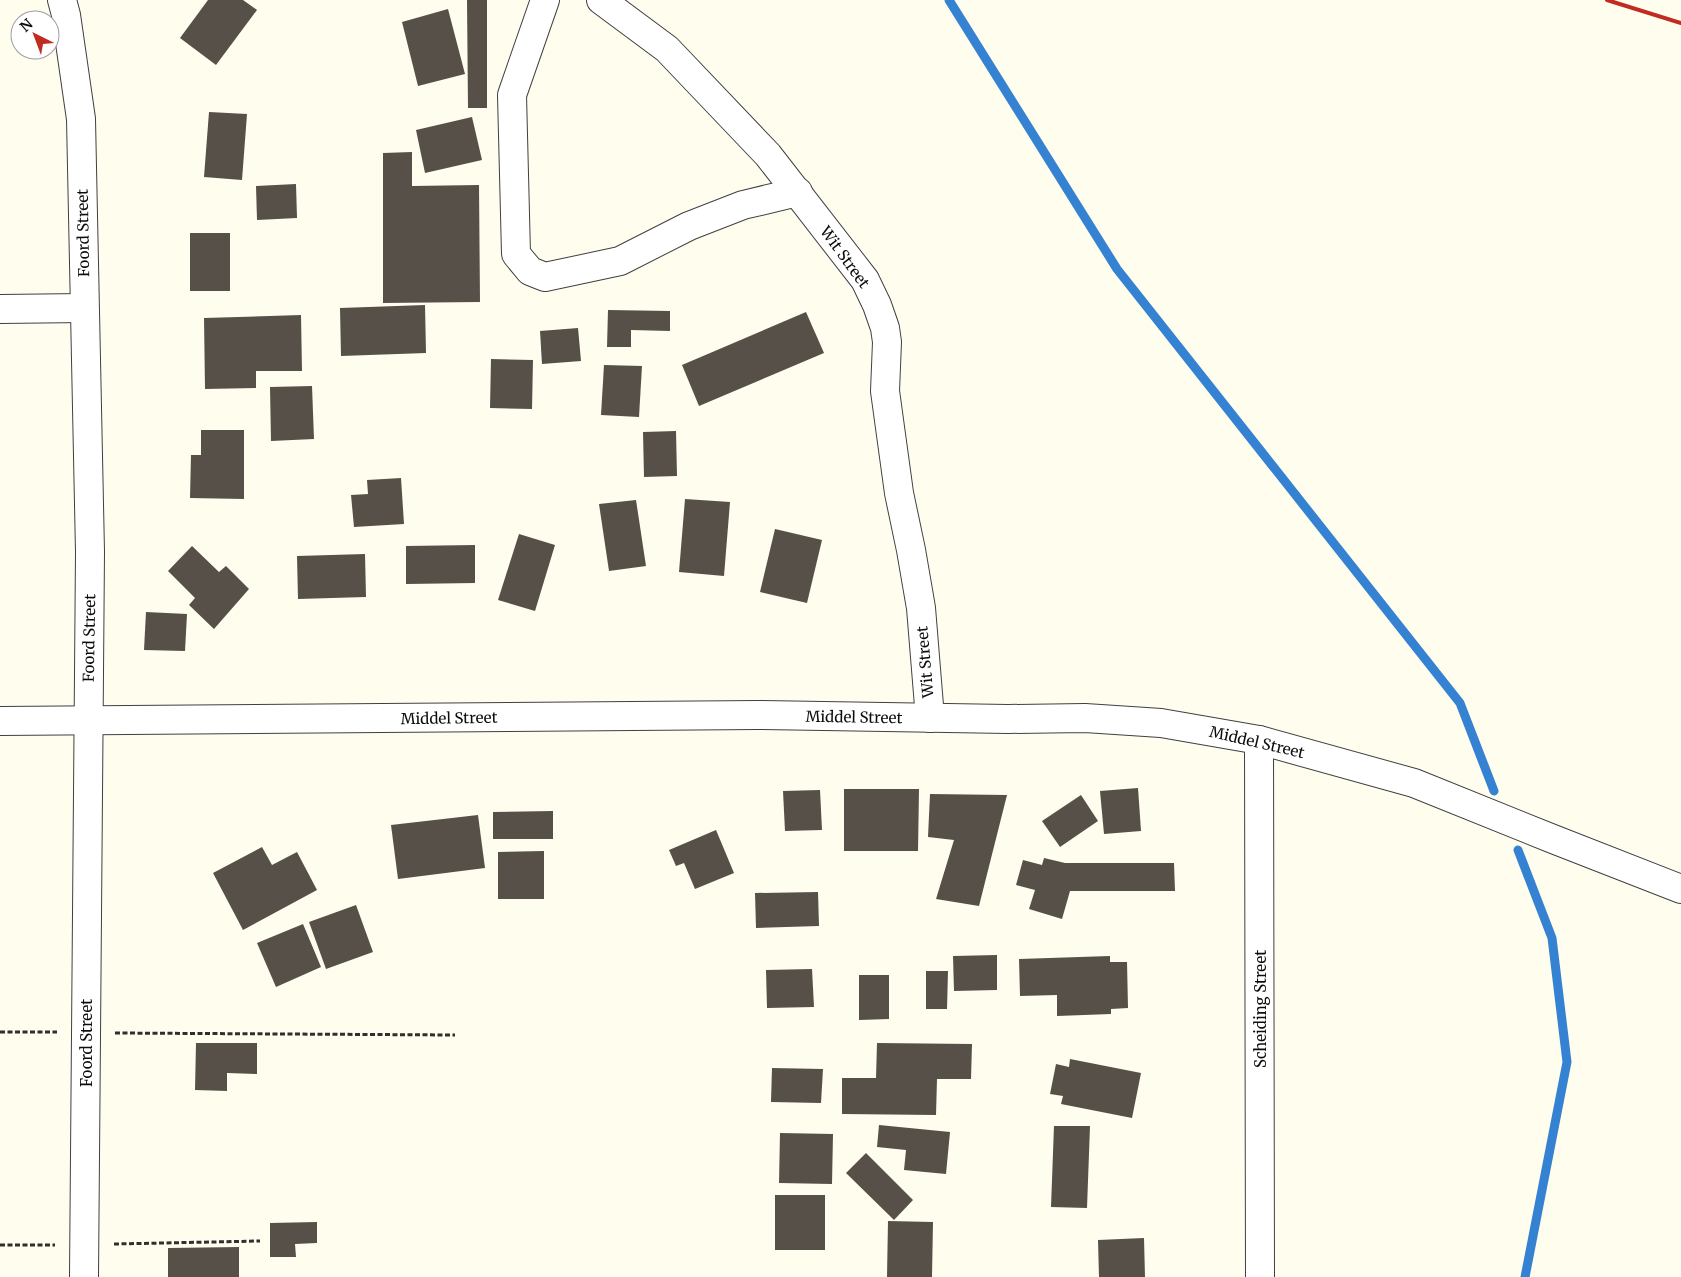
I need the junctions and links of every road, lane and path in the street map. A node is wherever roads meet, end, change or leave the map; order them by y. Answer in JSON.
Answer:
{"nodes":[{"id":1,"x":62,"y":0,"type":"edge"},
{"id":2,"x":545,"y":0,"type":"edge"},
{"id":3,"x":601,"y":0,"type":"edge"},
{"id":4,"x":798,"y":192,"type":"junction"},
{"id":5,"x":0,"y":308,"type":"edge"},
{"id":6,"x":84,"y":308,"type":"junction"},
{"id":7,"x":930,"y":718,"type":"junction"},
{"id":8,"x":0,"y":721,"type":"edge"},
{"id":9,"x":88,"y":721,"type":"junction"},
{"id":10,"x":1259,"y":740,"type":"junction"},
{"id":11,"x":1681,"y":889,"type":"edge"},
{"id":12,"x":0,"y":1032,"type":"edge"},
{"id":13,"x":86,"y":1032,"type":"junction"},
{"id":14,"x":455,"y":1035,"type":"dead end"},
{"id":15,"x":260,"y":1241,"type":"dead end"},
{"id":16,"x":0,"y":1245,"type":"edge"},
{"id":17,"x":84,"y":1245,"type":"junction"},
{"id":18,"x":84,"y":1277,"type":"edge"},
{"id":19,"x":1260,"y":1277,"type":"edge"}],
"edges":[{"from":1,"to":6,"type":"street","name":"Foord Street"},
{"from":2,"to":4,"type":"street"},
{"from":3,"to":4,"type":"street","name":"Wit Street"},
{"from":4,"to":7,"type":"street","name":"Wit Street"},
{"from":5,"to":6,"type":"street"},
{"from":6,"to":9,"type":"street","name":"Foord Street"},
{"from":7,"to":9,"type":"street","name":"Middel Street"},
{"from":7,"to":10,"type":"street","name":"Middel Street"},
{"from":8,"to":9,"type":"street","name":"Middel Street"},
{"from":9,"to":13,"type":"street","name":"Foord Street"},
{"from":10,"to":11,"type":"street","name":"Middel Street"},
{"from":10,"to":19,"type":"street","name":"Scheiding Street"},
{"from":12,"to":13,"type":"path"},
{"from":13,"to":14,"type":"path"},
{"from":13,"to":17,"type":"street","name":"Foord Street"},
{"from":15,"to":17,"type":"path"},
{"from":16,"to":17,"type":"path"},
{"from":17,"to":18,"type":"street","name":"Foord Street"}]}
